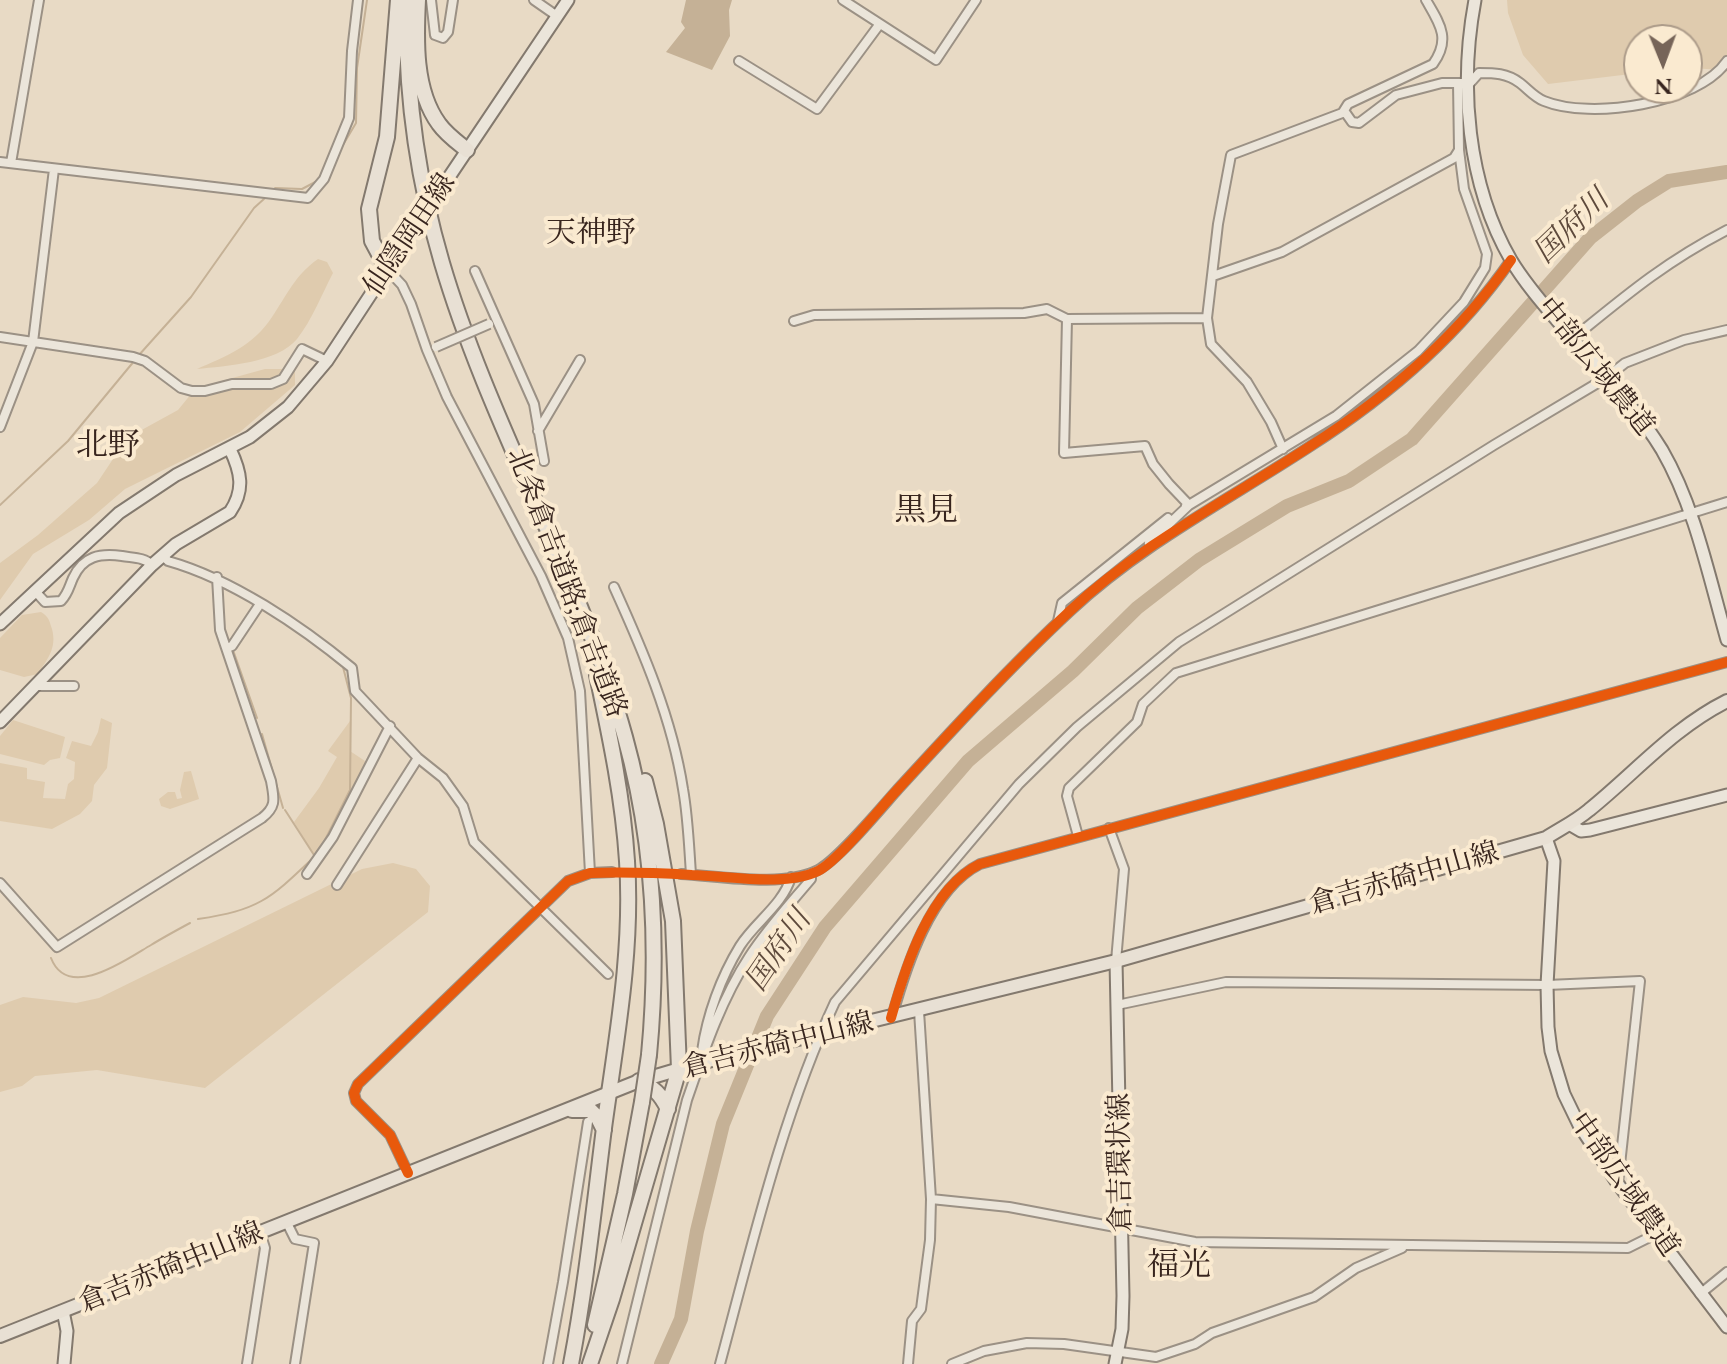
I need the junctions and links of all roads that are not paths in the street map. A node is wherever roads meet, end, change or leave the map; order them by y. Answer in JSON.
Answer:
{"nodes":[{"id":1,"x":39,"y":0,"type":"edge"},
{"id":2,"x":358,"y":0,"type":"edge"},
{"id":3,"x":399,"y":0,"type":"edge"},
{"id":4,"x":407,"y":0,"type":"edge"},
{"id":5,"x":418,"y":0,"type":"edge"},
{"id":6,"x":431,"y":0,"type":"edge"},
{"id":7,"x":453,"y":0,"type":"edge"},
{"id":8,"x":534,"y":0,"type":"edge"},
{"id":9,"x":568,"y":0,"type":"edge"},
{"id":10,"x":843,"y":0,"type":"edge"},
{"id":11,"x":976,"y":0,"type":"edge"},
{"id":12,"x":1426,"y":0,"type":"edge"},
{"id":13,"x":1475,"y":0,"type":"edge"},
{"id":14,"x":557,"y":16,"type":"junction"},
{"id":15,"x":879,"y":25,"type":"junction"},
{"id":16,"x":739,"y":61,"type":"dead end"},
{"id":17,"x":1727,"y":61,"type":"edge"},
{"id":18,"x":1464,"y":83,"type":"junction"},
{"id":19,"x":1343,"y":112,"type":"junction"},
{"id":20,"x":467,"y":150,"type":"junction"},
{"id":21,"x":1459,"y":150,"type":"junction"},
{"id":22,"x":0,"y":162,"type":"edge"},
{"id":23,"x":11,"y":163,"type":"junction"},
{"id":24,"x":54,"y":169,"type":"junction"},
{"id":25,"x":1727,"y":230,"type":"edge"},
{"id":26,"x":1511,"y":260,"type":"junction"},
{"id":27,"x":387,"y":269,"type":"junction"},
{"id":28,"x":475,"y":271,"type":"dead end"},
{"id":29,"x":1213,"y":276,"type":"junction"},
{"id":30,"x":1207,"y":318,"type":"junction"},
{"id":31,"x":1067,"y":319,"type":"junction"},
{"id":32,"x":794,"y":321,"type":"dead end"},
{"id":33,"x":492,"y":323,"type":"junction"},
{"id":34,"x":1727,"y":330,"type":"edge"},
{"id":35,"x":1582,"y":331,"type":"dead end"},
{"id":36,"x":0,"y":337,"type":"edge"},
{"id":37,"x":33,"y":342,"type":"junction"},
{"id":38,"x":431,"y":348,"type":"junction"},
{"id":39,"x":580,"y":360,"type":"dead end"},
{"id":40,"x":327,"y":361,"type":"junction"},
{"id":41,"x":1604,"y":375,"type":"junction"},
{"id":42,"x":0,"y":427,"type":"edge"},
{"id":43,"x":538,"y":431,"type":"junction"},
{"id":44,"x":230,"y":449,"type":"junction"},
{"id":45,"x":1283,"y":449,"type":"junction"},
{"id":46,"x":544,"y":461,"type":"dead end"},
{"id":47,"x":1727,"y":502,"type":"edge"},
{"id":48,"x":1189,"y":505,"type":"junction"},
{"id":49,"x":1691,"y":515,"type":"junction"},
{"id":50,"x":1145,"y":551,"type":"junction"},
{"id":51,"x":163,"y":556,"type":"junction"},
{"id":52,"x":152,"y":565,"type":"junction"},
{"id":53,"x":217,"y":577,"type":"junction"},
{"id":54,"x":614,"y":587,"type":"dead end"},
{"id":55,"x":35,"y":591,"type":"junction"},
{"id":56,"x":260,"y":604,"type":"junction"},
{"id":57,"x":1057,"y":623,"type":"junction"},
{"id":58,"x":0,"y":624,"type":"edge"},
{"id":59,"x":1727,"y":640,"type":"edge"},
{"id":60,"x":227,"y":648,"type":"junction"},
{"id":61,"x":1727,"y":662,"type":"edge"},
{"id":62,"x":601,"y":674,"type":"junction"},
{"id":63,"x":37,"y":686,"type":"junction"},
{"id":64,"x":74,"y":686,"type":"dead end"},
{"id":65,"x":1727,"y":701,"type":"edge"},
{"id":66,"x":0,"y":722,"type":"edge"},
{"id":67,"x":390,"y":726,"type":"junction"},
{"id":68,"x":418,"y":758,"type":"junction"},
{"id":69,"x":1727,"y":795,"type":"edge"},
{"id":70,"x":1569,"y":824,"type":"junction"},
{"id":71,"x":1109,"y":828,"type":"junction"},
{"id":72,"x":1078,"y":836,"type":"junction"},
{"id":73,"x":1546,"y":838,"type":"junction"},
{"id":74,"x":612,"y":872,"type":"tunnel mouth"},
{"id":75,"x":590,"y":873,"type":"junction"},
{"id":76,"x":811,"y":873,"type":"junction"},
{"id":77,"x":307,"y":874,"type":"dead end"},
{"id":78,"x":681,"y":874,"type":"tunnel mouth"},
{"id":79,"x":691,"y":874,"type":"junction"},
{"id":80,"x":791,"y":877,"type":"junction"},
{"id":81,"x":0,"y":883,"type":"edge"},
{"id":82,"x":337,"y":885,"type":"dead end"},
{"id":83,"x":540,"y":906,"type":"junction"},
{"id":84,"x":1116,"y":961,"type":"junction"},
{"id":85,"x":608,"y":974,"type":"dead end"},
{"id":86,"x":1547,"y":985,"type":"junction"},
{"id":87,"x":1117,"y":1005,"type":"junction"},
{"id":88,"x":919,"y":1011,"type":"junction"},
{"id":89,"x":891,"y":1018,"type":"junction"},
{"id":90,"x":815,"y":1037,"type":"junction"},
{"id":91,"x":705,"y":1062,"type":"junction"},
{"id":92,"x":679,"y":1069,"type":"junction"},
{"id":93,"x":639,"y":1081,"type":"junction"},
{"id":94,"x":609,"y":1093,"type":"junction"},
{"id":95,"x":637,"y":1102,"type":"junction"},
{"id":96,"x":668,"y":1109,"type":"junction"},
{"id":97,"x":572,"y":1110,"type":"junction"},
{"id":98,"x":588,"y":1122,"type":"dead end"},
{"id":99,"x":604,"y":1130,"type":"junction"},
{"id":100,"x":408,"y":1173,"type":"junction"},
{"id":101,"x":1618,"y":1184,"type":"junction"},
{"id":102,"x":931,"y":1199,"type":"junction"},
{"id":103,"x":286,"y":1221,"type":"junction"},
{"id":104,"x":1123,"y":1229,"type":"junction"},
{"id":105,"x":260,"y":1232,"type":"junction"},
{"id":106,"x":1656,"y":1234,"type":"junction"},
{"id":107,"x":1408,"y":1246,"type":"junction"},
{"id":108,"x":1727,"y":1272,"type":"edge"},
{"id":109,"x":1700,"y":1294,"type":"junction"},
{"id":110,"x":63,"y":1311,"type":"junction"},
{"id":111,"x":1727,"y":1327,"type":"edge"},
{"id":112,"x":0,"y":1336,"type":"edge"},
{"id":113,"x":1117,"y":1358,"type":"edge"},
{"id":114,"x":1156,"y":1361,"type":"edge"},
{"id":115,"x":64,"y":1364,"type":"edge"},
{"id":116,"x":247,"y":1364,"type":"edge"},
{"id":117,"x":295,"y":1364,"type":"edge"},
{"id":118,"x":548,"y":1364,"type":"edge"},
{"id":119,"x":571,"y":1364,"type":"edge"},
{"id":120,"x":579,"y":1364,"type":"edge"},
{"id":121,"x":587,"y":1364,"type":"edge"},
{"id":122,"x":622,"y":1364,"type":"edge"},
{"id":123,"x":720,"y":1364,"type":"edge"},
{"id":124,"x":908,"y":1364,"type":"edge"},
{"id":125,"x":952,"y":1364,"type":"edge"}],
"edges":[{"from":1,"to":23,"type":"street"},
{"from":2,"to":24,"type":"street"},
{"from":3,"to":27,"type":"highway"},
{"from":3,"to":62,"type":"highway","name":"北条倉吉道路;倉吉道路"},
{"from":4,"to":62,"type":"highway","name":"北条倉吉道路;倉吉道路"},
{"from":5,"to":20,"type":"highway"},
{"from":6,"to":7,"type":"street"},
{"from":8,"to":14,"type":"street"},
{"from":9,"to":14,"type":"main road","name":"仙隠岡田線"},
{"from":10,"to":15,"type":"street"},
{"from":11,"to":15,"type":"street"},
{"from":12,"to":19,"type":"street"},
{"from":13,"to":18,"type":"main road","name":"中部広域農道"},
{"from":14,"to":20,"type":"main road","name":"仙隠岡田線"},
{"from":15,"to":16,"type":"street"},
{"from":17,"to":18,"type":"street"},
{"from":18,"to":19,"type":"street"},
{"from":18,"to":21,"type":"street"},
{"from":18,"to":26,"type":"main road","name":"中部広域農道"},
{"from":19,"to":29,"type":"street"},
{"from":20,"to":27,"type":"main road","name":"仙隠岡田線","bridge":true},
{"from":21,"to":29,"type":"street"},
{"from":21,"to":45,"type":"street"},
{"from":22,"to":23,"type":"street"},
{"from":23,"to":24,"type":"street"},
{"from":24,"to":37,"type":"street"},
{"from":25,"to":35,"type":"street"},
{"from":26,"to":41,"type":"main road","name":"中部広域農道"},
{"from":26,"to":50,"type":"street"},
{"from":27,"to":38,"type":"street"},
{"from":27,"to":40,"type":"main road","name":"仙隠岡田線"},
{"from":28,"to":33,"type":"street"},
{"from":29,"to":30,"type":"street"},
{"from":30,"to":31,"type":"street"},
{"from":30,"to":45,"type":"street"},
{"from":31,"to":32,"type":"street"},
{"from":31,"to":48,"type":"street"},
{"from":33,"to":38,"type":"street","bridge":true},
{"from":33,"to":43,"type":"street"},
{"from":34,"to":41,"type":"street"},
{"from":36,"to":37,"type":"street"},
{"from":37,"to":40,"type":"street"},
{"from":37,"to":42,"type":"street"},
{"from":38,"to":75,"type":"street"},
{"from":39,"to":43,"type":"street"},
{"from":40,"to":44,"type":"main road","name":"仙隠岡田線"},
{"from":41,"to":49,"type":"main road","name":"中部広域農道"},
{"from":41,"to":90,"type":"street"},
{"from":43,"to":46,"type":"street"},
{"from":44,"to":51,"type":"main road"},
{"from":44,"to":55,"type":"main road","name":"仙隠岡田線"},
{"from":45,"to":48,"type":"street"},
{"from":47,"to":49,"type":"street"},
{"from":48,"to":50,"type":"street"},
{"from":48,"to":57,"type":"street"},
{"from":49,"to":59,"type":"main road","name":"中部広域農道"},
{"from":49,"to":72,"type":"street"},
{"from":50,"to":57,"type":"street"},
{"from":51,"to":52,"type":"main road"},
{"from":51,"to":53,"type":"street"},
{"from":52,"to":55,"type":"street"},
{"from":52,"to":63,"type":"main road"},
{"from":53,"to":56,"type":"street"},
{"from":53,"to":60,"type":"street"},
{"from":54,"to":79,"type":"street"},
{"from":55,"to":58,"type":"main road","name":"仙隠岡田線"},
{"from":56,"to":60,"type":"street"},
{"from":56,"to":67,"type":"street"},
{"from":57,"to":76,"type":"street"},
{"from":60,"to":81,"type":"street"},
{"from":61,"to":71,"type":"street"},
{"from":62,"to":92,"type":"highway"},
{"from":62,"to":94,"type":"highway"},
{"from":62,"to":95,"type":"highway","name":"北条倉吉道路;倉吉道路","bridge":true},
{"from":63,"to":64,"type":"street"},
{"from":63,"to":66,"type":"main road"},
{"from":65,"to":70,"type":"main road","name":"倉吉赤碕中山線"},
{"from":67,"to":68,"type":"street"},
{"from":67,"to":77,"type":"street"},
{"from":68,"to":82,"type":"street"},
{"from":68,"to":83,"type":"street"},
{"from":69,"to":70,"type":"main road"},
{"from":70,"to":73,"type":"main road","name":"倉吉赤碕中山線"},
{"from":71,"to":72,"type":"street"},
{"from":71,"to":84,"type":"street"},
{"from":72,"to":89,"type":"street"},
{"from":73,"to":84,"type":"main road","name":"倉吉赤碕中山線"},
{"from":73,"to":86,"type":"main road","name":"中部広域農道"},
{"from":74,"to":75,"type":"street"},
{"from":75,"to":83,"type":"street"},
{"from":76,"to":80,"type":"street"},
{"from":76,"to":91,"type":"street"},
{"from":78,"to":79,"type":"street"},
{"from":79,"to":80,"type":"street"},
{"from":80,"to":91,"type":"street"},
{"from":83,"to":85,"type":"street"},
{"from":83,"to":100,"type":"street"},
{"from":84,"to":87,"type":"main road","name":"倉吉環状線"},
{"from":84,"to":88,"type":"main road","name":"倉吉赤碕中山線"},
{"from":86,"to":87,"type":"street"},
{"from":86,"to":101,"type":"main road","name":"中部広域農道"},
{"from":86,"to":101,"type":"street"},
{"from":87,"to":104,"type":"main road","name":"倉吉環状線"},
{"from":88,"to":89,"type":"main road","name":"倉吉赤碕中山線"},
{"from":88,"to":102,"type":"street"},
{"from":89,"to":90,"type":"main road","name":"倉吉赤碕中山線"},
{"from":90,"to":91,"type":"main road","name":"倉吉赤碕中山線"},
{"from":90,"to":123,"type":"street"},
{"from":91,"to":92,"type":"main road","name":"倉吉赤碕中山線"},
{"from":91,"to":122,"type":"street"},
{"from":92,"to":93,"type":"main road","name":"倉吉赤碕中山線"},
{"from":92,"to":96,"type":"highway"},
{"from":93,"to":94,"type":"main road","name":"倉吉赤碕中山線"},
{"from":93,"to":96,"type":"highway"},
{"from":94,"to":97,"type":"main road","name":"倉吉赤碕中山線"},
{"from":94,"to":99,"type":"highway"},
{"from":95,"to":120,"type":"highway","name":"北条倉吉道路;倉吉道路"},
{"from":95,"to":121,"type":"highway","name":"北条倉吉道路;倉吉道路"},
{"from":96,"to":121,"type":"highway"},
{"from":97,"to":99,"type":"highway"},
{"from":97,"to":100,"type":"main road","name":"倉吉赤碕中山線"},
{"from":98,"to":118,"type":"street"},
{"from":99,"to":119,"type":"highway"},
{"from":100,"to":103,"type":"main road","name":"倉吉赤碕中山線"},
{"from":101,"to":106,"type":"main road","name":"中部広域農道"},
{"from":102,"to":104,"type":"street"},
{"from":102,"to":124,"type":"street"},
{"from":103,"to":105,"type":"main road","name":"倉吉赤碕中山線"},
{"from":103,"to":117,"type":"street"},
{"from":104,"to":107,"type":"street"},
{"from":104,"to":113,"type":"main road","name":"倉吉環状線"},
{"from":105,"to":110,"type":"main road","name":"倉吉赤碕中山線"},
{"from":105,"to":116,"type":"street"},
{"from":106,"to":107,"type":"street"},
{"from":106,"to":109,"type":"main road","name":"中部広域農道"},
{"from":107,"to":114,"type":"street"},
{"from":108,"to":109,"type":"street"},
{"from":109,"to":111,"type":"main road","name":"中部広域農道"},
{"from":110,"to":112,"type":"main road","name":"倉吉赤碕中山線"},
{"from":110,"to":115,"type":"main road"},
{"from":113,"to":114,"type":"street"},
{"from":113,"to":125,"type":"street"}]}
